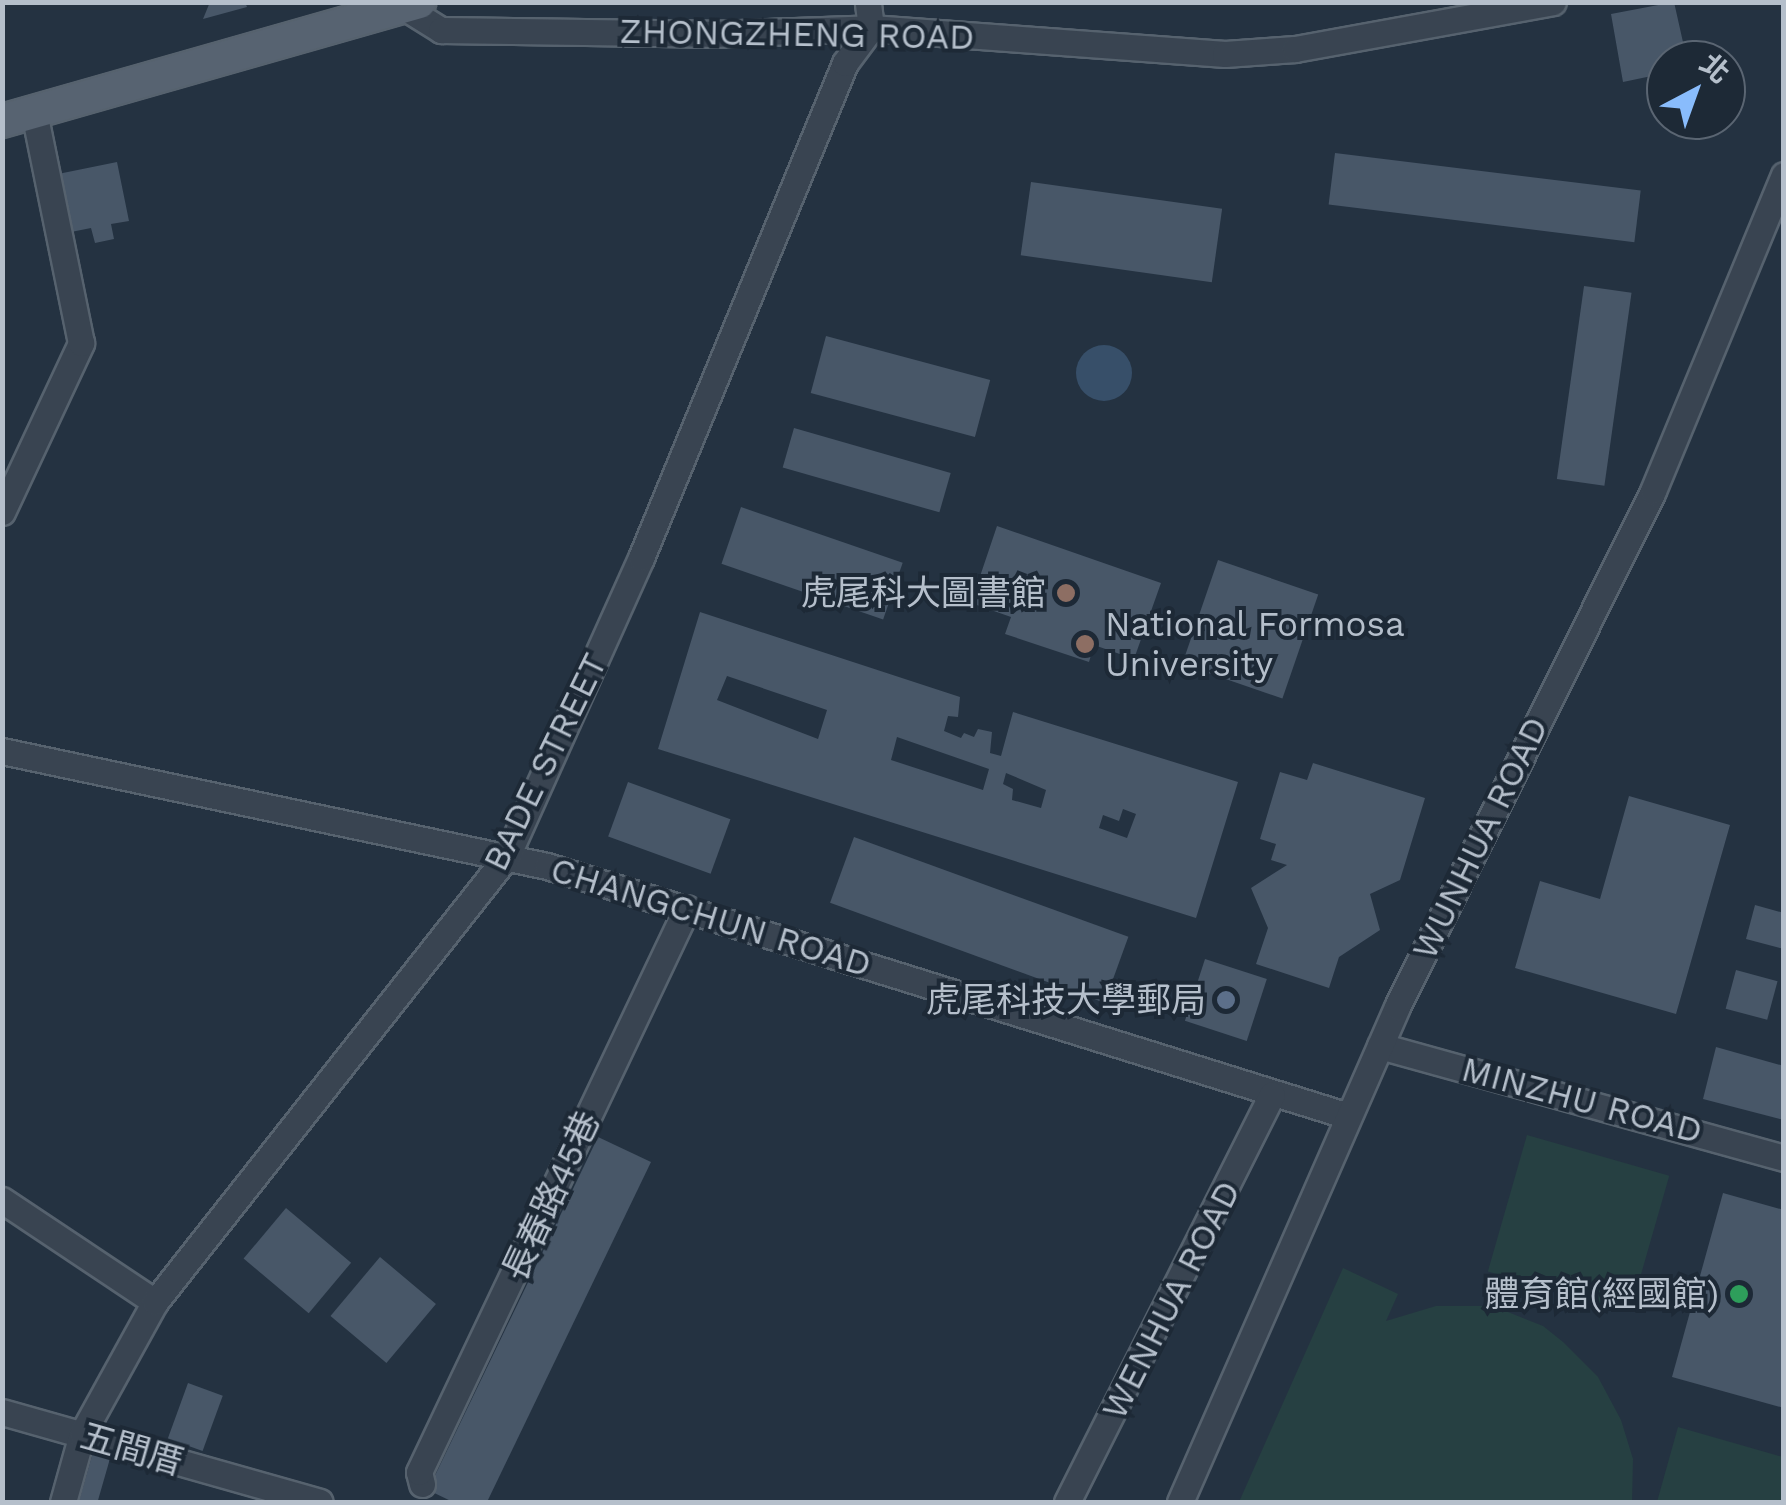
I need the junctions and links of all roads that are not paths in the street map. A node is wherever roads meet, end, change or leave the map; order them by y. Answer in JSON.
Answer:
{"nodes":[{"id":1,"x":1553,"y":2,"type":"edge"},
{"id":2,"x":411,"y":5,"type":"edge"},
{"id":3,"x":869,"y":15,"type":"edge"},
{"id":4,"x":18,"y":116,"type":"edge"},
{"id":5,"x":1784,"y":175,"type":"edge"},
{"id":6,"x":2,"y":512,"type":"edge"},
{"id":7,"x":2,"y":752,"type":"edge"},
{"id":8,"x":508,"y":856,"type":"junction"},
{"id":9,"x":687,"y":908,"type":"junction"},
{"id":10,"x":1380,"y":1046,"type":"junction"},
{"id":11,"x":1272,"y":1095,"type":"junction"},
{"id":12,"x":1348,"y":1116,"type":"junction"},
{"id":13,"x":1784,"y":1158,"type":"edge"},
{"id":14,"x":2,"y":1200,"type":"edge"},
{"id":15,"x":155,"y":1302,"type":"junction"},
{"id":16,"x":2,"y":1412,"type":"edge"},
{"id":17,"x":82,"y":1434,"type":"junction"},
{"id":18,"x":422,"y":1484,"type":"dead end"},
{"id":19,"x":268,"y":1496,"type":"edge"},
{"id":20,"x":63,"y":1502,"type":"edge"},
{"id":21,"x":319,"y":1502,"type":"edge"},
{"id":22,"x":1066,"y":1502,"type":"edge"},
{"id":23,"x":1180,"y":1502,"type":"edge"}],
"edges":[{"from":1,"to":3,"type":"street","name":"ZHONGZHENG ROAD"},
{"from":2,"to":3,"type":"street","name":"ZHONGZHENG ROAD"},
{"from":2,"to":4,"type":"main road"},
{"from":3,"to":8,"type":"street","name":"BADE STREET"},
{"from":4,"to":6,"type":"street"},
{"from":5,"to":10,"type":"street","name":"WUNHUA ROAD"},
{"from":7,"to":8,"type":"street","name":"CHANGCHUN ROAD"},
{"from":8,"to":9,"type":"street","name":"CHANGCHUN ROAD"},
{"from":8,"to":15,"type":"street","name":"BADE STREET"},
{"from":9,"to":11,"type":"street","name":"CHANGCHUN ROAD"},
{"from":9,"to":18,"type":"street","name":"長春路45巷"},
{"from":10,"to":12,"type":"street","name":"WUNHUA ROAD"},
{"from":10,"to":13,"type":"street","name":"MINZHU ROAD"},
{"from":11,"to":12,"type":"street","name":"CHANGCHUN ROAD"},
{"from":11,"to":22,"type":"street","name":"WENHUA ROAD"},
{"from":12,"to":23,"type":"street","name":"WUNHUA ROAD"},
{"from":14,"to":15,"type":"street"},
{"from":15,"to":17,"type":"street","name":"BADE STREET"},
{"from":16,"to":17,"type":"street","name":"五間厝"},
{"from":17,"to":19,"type":"street","name":"五間厝"},
{"from":17,"to":20,"type":"street","name":"BADE STREET"},
{"from":19,"to":21,"type":"street","name":"五間厝"}]}
